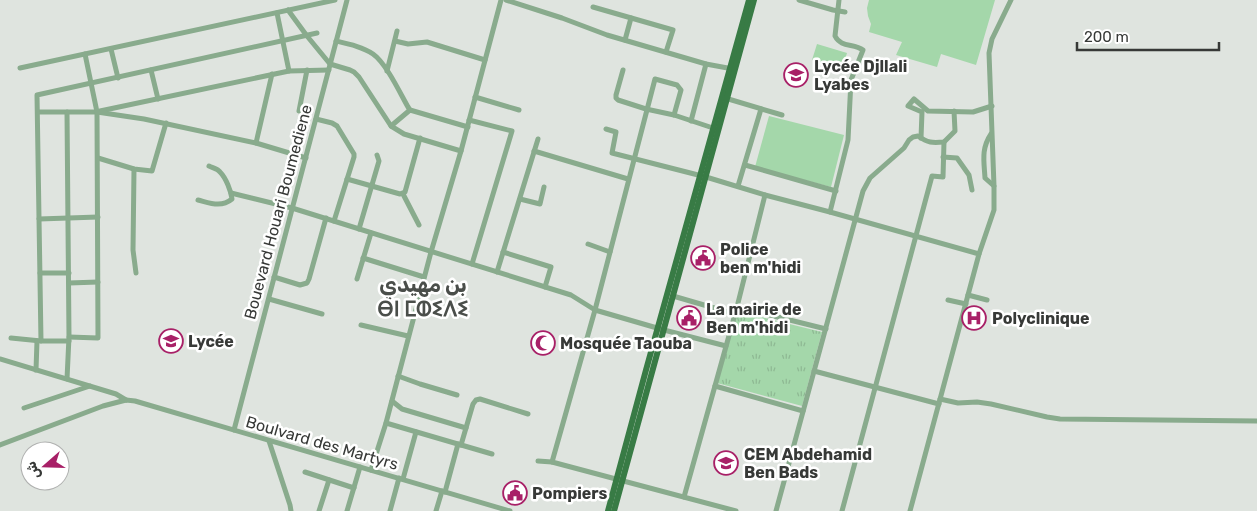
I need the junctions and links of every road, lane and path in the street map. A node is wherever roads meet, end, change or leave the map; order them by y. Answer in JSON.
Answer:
{"nodes":[{"id":1,"x":336,"y":0,"type":"edge"},
{"id":2,"x":347,"y":0,"type":"edge"},
{"id":3,"x":501,"y":0,"type":"edge"},
{"id":4,"x":506,"y":0,"type":"edge"},
{"id":5,"x":748,"y":0,"type":"edge"},
{"id":6,"x":754,"y":0,"type":"edge"},
{"id":7,"x":799,"y":0,"type":"edge"},
{"id":8,"x":839,"y":0,"type":"edge"},
{"id":9,"x":1011,"y":0,"type":"edge"},
{"id":10,"x":593,"y":6,"type":"dead end"},
{"id":11,"x":288,"y":10,"type":"junction"},
{"id":12,"x":837,"y":11,"type":"junction"},
{"id":13,"x":276,"y":12,"type":"junction"},
{"id":14,"x":845,"y":12,"type":"dead end"},
{"id":15,"x":631,"y":18,"type":"junction"},
{"id":16,"x":397,"y":32,"type":"dead end"},
{"id":17,"x":317,"y":33,"type":"dead end"},
{"id":18,"x":307,"y":36,"type":"junction"},
{"id":19,"x":625,"y":40,"type":"junction"},
{"id":20,"x":282,"y":41,"type":"junction"},
{"id":21,"x":336,"y":41,"type":"junction"},
{"id":22,"x":395,"y":41,"type":"junction"},
{"id":23,"x":111,"y":49,"type":"junction"},
{"id":24,"x":666,"y":52,"type":"junction"},
{"id":25,"x":85,"y":54,"type":"junction"},
{"id":26,"x":485,"y":60,"type":"junction"},
{"id":27,"x":330,"y":64,"type":"junction"},
{"id":28,"x":706,"y":64,"type":"junction"},
{"id":29,"x":20,"y":68,"type":"dead end"},
{"id":30,"x":733,"y":69,"type":"junction"},
{"id":31,"x":150,"y":70,"type":"junction"},
{"id":32,"x":307,"y":70,"type":"junction"},
{"id":33,"x":329,"y":70,"type":"junction"},
{"id":34,"x":623,"y":70,"type":"dead end"},
{"id":35,"x":289,"y":71,"type":"junction"},
{"id":36,"x":387,"y":71,"type":"junction"},
{"id":37,"x":272,"y":74,"type":"junction"},
{"id":38,"x":118,"y":78,"type":"junction"},
{"id":39,"x":91,"y":84,"type":"junction"},
{"id":40,"x":475,"y":97,"type":"junction"},
{"id":41,"x":725,"y":98,"type":"junction"},
{"id":42,"x":158,"y":99,"type":"junction"},
{"id":43,"x":992,"y":106,"type":"junction"},
{"id":44,"x":646,"y":109,"type":"junction"},
{"id":45,"x":762,"y":109,"type":"junction"},
{"id":46,"x":410,"y":110,"type":"junction"},
{"id":47,"x":519,"y":110,"type":"dead end"},
{"id":48,"x":299,"y":111,"type":"dead end"},
{"id":49,"x":954,"y":111,"type":"junction"},
{"id":50,"x":38,"y":112,"type":"junction"},
{"id":51,"x":67,"y":112,"type":"junction"},
{"id":52,"x":97,"y":112,"type":"junction"},
{"id":53,"x":674,"y":115,"type":"junction"},
{"id":54,"x":782,"y":115,"type":"dead end"},
{"id":55,"x":316,"y":119,"type":"junction"},
{"id":56,"x":470,"y":120,"type":"junction"},
{"id":57,"x":691,"y":121,"type":"junction"},
{"id":58,"x":166,"y":123,"type":"junction"},
{"id":59,"x":391,"y":126,"type":"junction"},
{"id":60,"x":468,"y":126,"type":"junction"},
{"id":61,"x":606,"y":129,"type":"dead end"},
{"id":62,"x":716,"y":129,"type":"junction"},
{"id":63,"x":992,"y":134,"type":"junction"},
{"id":64,"x":420,"y":138,"type":"junction"},
{"id":65,"x":921,"y":138,"type":"junction"},
{"id":66,"x":538,"y":139,"type":"dead end"},
{"id":67,"x":944,"y":142,"type":"junction"},
{"id":68,"x":256,"y":143,"type":"junction"},
{"id":69,"x":461,"y":151,"type":"junction"},
{"id":70,"x":534,"y":151,"type":"junction"},
{"id":71,"x":376,"y":155,"type":"dead end"},
{"id":72,"x":943,"y":157,"type":"junction"},
{"id":73,"x":98,"y":158,"type":"junction"},
{"id":74,"x":306,"y":158,"type":"junction"},
{"id":75,"x":634,"y":159,"type":"junction"},
{"id":76,"x":745,"y":165,"type":"junction"},
{"id":77,"x":210,"y":166,"type":"dead end"},
{"id":78,"x":134,"y":169,"type":"junction"},
{"id":79,"x":703,"y":176,"type":"junction"},
{"id":80,"x":347,"y":179,"type":"junction"},
{"id":81,"x":628,"y":179,"type":"junction"},
{"id":82,"x":371,"y":186,"type":"junction"},
{"id":83,"x":738,"y":186,"type":"junction"},
{"id":84,"x":994,"y":186,"type":"junction"},
{"id":85,"x":544,"y":187,"type":"dead end"},
{"id":86,"x":972,"y":190,"type":"dead end"},
{"id":87,"x":836,"y":191,"type":"junction"},
{"id":88,"x":231,"y":193,"type":"junction"},
{"id":89,"x":402,"y":194,"type":"junction"},
{"id":90,"x":765,"y":195,"type":"junction"},
{"id":91,"x":520,"y":199,"type":"junction"},
{"id":92,"x":198,"y":200,"type":"dead end"},
{"id":93,"x":292,"y":208,"type":"junction"},
{"id":94,"x":830,"y":212,"type":"junction"},
{"id":95,"x":98,"y":217,"type":"junction"},
{"id":96,"x":68,"y":218,"type":"junction"},
{"id":97,"x":326,"y":218,"type":"junction"},
{"id":98,"x":39,"y":219,"type":"junction"},
{"id":99,"x":856,"y":219,"type":"junction"},
{"id":100,"x":334,"y":221,"type":"junction"},
{"id":101,"x":419,"y":225,"type":"dead end"},
{"id":102,"x":359,"y":229,"type":"junction"},
{"id":103,"x":370,"y":233,"type":"junction"},
{"id":104,"x":917,"y":236,"type":"junction"},
{"id":105,"x":588,"y":244,"type":"dead end"},
{"id":106,"x":431,"y":252,"type":"junction"},
{"id":107,"x":504,"y":252,"type":"junction"},
{"id":108,"x":610,"y":252,"type":"junction"},
{"id":109,"x":979,"y":254,"type":"junction"},
{"id":110,"x":363,"y":258,"type":"junction"},
{"id":111,"x":472,"y":264,"type":"junction"},
{"id":112,"x":497,"y":272,"type":"junction"},
{"id":113,"x":40,"y":273,"type":"junction"},
{"id":114,"x":69,"y":273,"type":"junction"},
{"id":115,"x":136,"y":273,"type":"dead end"},
{"id":116,"x":274,"y":277,"type":"junction"},
{"id":117,"x":424,"y":277,"type":"junction"},
{"id":118,"x":357,"y":279,"type":"dead end"},
{"id":119,"x":98,"y":282,"type":"junction"},
{"id":120,"x":69,"y":283,"type":"junction"},
{"id":121,"x":545,"y":287,"type":"junction"},
{"id":122,"x":968,"y":295,"type":"junction"},
{"id":123,"x":673,"y":296,"type":"junction"},
{"id":124,"x":269,"y":298,"type":"junction"},
{"id":125,"x":948,"y":300,"type":"dead end"},
{"id":126,"x":987,"y":300,"type":"dead end"},
{"id":127,"x":966,"y":304,"type":"junction"},
{"id":128,"x":736,"y":307,"type":"junction"},
{"id":129,"x":595,"y":310,"type":"junction"},
{"id":130,"x":322,"y":314,"type":"dead end"},
{"id":131,"x":734,"y":314,"type":"junction"},
{"id":132,"x":361,"y":325,"type":"dead end"},
{"id":133,"x":661,"y":329,"type":"junction"},
{"id":134,"x":826,"y":329,"type":"junction"},
{"id":135,"x":408,"y":336,"type":"junction"},
{"id":136,"x":11,"y":338,"type":"dead end"},
{"id":137,"x":69,"y":339,"type":"junction"},
{"id":138,"x":39,"y":341,"type":"junction"},
{"id":139,"x":726,"y":346,"type":"junction"},
{"id":140,"x":0,"y":359,"type":"edge"},
{"id":141,"x":36,"y":370,"type":"junction"},
{"id":142,"x":814,"y":371,"type":"junction"},
{"id":143,"x":398,"y":376,"type":"junction"},
{"id":144,"x":67,"y":379,"type":"junction"},
{"id":145,"x":90,"y":386,"type":"junction"},
{"id":146,"x":715,"y":386,"type":"junction"},
{"id":147,"x":875,"y":387,"type":"junction"},
{"id":148,"x":457,"y":395,"type":"dead end"},
{"id":149,"x":126,"y":400,"type":"junction"},
{"id":150,"x":392,"y":401,"type":"junction"},
{"id":151,"x":940,"y":402,"type":"junction"},
{"id":152,"x":24,"y":408,"type":"dead end"},
{"id":153,"x":804,"y":410,"type":"junction"},
{"id":154,"x":528,"y":414,"type":"dead end"},
{"id":155,"x":1257,"y":421,"type":"edge"},
{"id":156,"x":386,"y":423,"type":"junction"},
{"id":157,"x":466,"y":428,"type":"junction"},
{"id":158,"x":234,"y":430,"type":"junction"},
{"id":159,"x":416,"y":432,"type":"junction"},
{"id":160,"x":269,"y":441,"type":"junction"},
{"id":161,"x":460,"y":445,"type":"junction"},
{"id":162,"x":0,"y":446,"type":"edge"},
{"id":163,"x":492,"y":454,"type":"dead end"},
{"id":164,"x":538,"y":461,"type":"dead end"},
{"id":165,"x":552,"y":462,"type":"junction"},
{"id":166,"x":360,"y":467,"type":"junction"},
{"id":167,"x":371,"y":470,"type":"junction"},
{"id":168,"x":305,"y":472,"type":"dead end"},
{"id":169,"x":401,"y":479,"type":"junction"},
{"id":170,"x":329,"y":480,"type":"junction"},
{"id":171,"x":619,"y":480,"type":"junction"},
{"id":172,"x":354,"y":488,"type":"junction"},
{"id":173,"x":444,"y":491,"type":"junction"},
{"id":174,"x":684,"y":497,"type":"junction"},
{"id":175,"x":291,"y":511,"type":"edge"},
{"id":176,"x":319,"y":511,"type":"edge"},
{"id":177,"x":347,"y":511,"type":"edge"},
{"id":178,"x":390,"y":511,"type":"edge"},
{"id":179,"x":436,"y":511,"type":"edge"},
{"id":180,"x":510,"y":511,"type":"edge"},
{"id":181,"x":608,"y":511,"type":"edge"},
{"id":182,"x":614,"y":511,"type":"edge"},
{"id":183,"x":736,"y":511,"type":"edge"},
{"id":184,"x":776,"y":511,"type":"edge"},
{"id":185,"x":842,"y":511,"type":"edge"},
{"id":186,"x":910,"y":511,"type":"edge"}],
"edges":[{"from":1,"to":11,"type":"street"},
{"from":2,"to":21,"type":"street","name":"Bouevard Houari Boumediene"},
{"from":3,"to":26,"type":"street"},
{"from":4,"to":19,"type":"street"},
{"from":5,"to":30,"type":"main road"},
{"from":6,"to":30,"type":"main road"},
{"from":7,"to":12,"type":"street"},
{"from":8,"to":12,"type":"street"},
{"from":9,"to":43,"type":"street"},
{"from":10,"to":15,"type":"street"},
{"from":11,"to":13,"type":"street"},
{"from":11,"to":18,"type":"street"},
{"from":12,"to":14,"type":"street"},
{"from":12,"to":87,"type":"street"},
{"from":13,"to":20,"type":"street"},
{"from":13,"to":23,"type":"street"},
{"from":15,"to":19,"type":"street"},
{"from":15,"to":24,"type":"street"},
{"from":16,"to":22,"type":"street"},
{"from":17,"to":18,"type":"street"},
{"from":18,"to":20,"type":"street"},
{"from":18,"to":27,"type":"street"},
{"from":19,"to":24,"type":"street"},
{"from":20,"to":31,"type":"street"},
{"from":20,"to":35,"type":"street"},
{"from":21,"to":27,"type":"street","name":"Bouevard Houari Boumediene"},
{"from":21,"to":36,"type":"street"},
{"from":22,"to":26,"type":"street"},
{"from":22,"to":36,"type":"street"},
{"from":23,"to":25,"type":"street"},
{"from":23,"to":38,"type":"street"},
{"from":24,"to":28,"type":"street"},
{"from":25,"to":29,"type":"street"},
{"from":25,"to":39,"type":"street"},
{"from":26,"to":40,"type":"street"},
{"from":27,"to":33,"type":"street","name":"Bouevard Houari Boumediene"},
{"from":27,"to":59,"type":"street"},
{"from":28,"to":30,"type":"street"},
{"from":28,"to":57,"type":"street"},
{"from":30,"to":41,"type":"main road"},
{"from":31,"to":38,"type":"street"},
{"from":31,"to":42,"type":"street"},
{"from":32,"to":33,"type":"street"},
{"from":32,"to":35,"type":"street"},
{"from":32,"to":48,"type":"street"},
{"from":33,"to":55,"type":"street","name":"Bouevard Houari Boumediene"},
{"from":34,"to":44,"type":"street"},
{"from":35,"to":37,"type":"street"},
{"from":36,"to":46,"type":"street"},
{"from":37,"to":42,"type":"street"},
{"from":37,"to":68,"type":"street"},
{"from":38,"to":39,"type":"street"},
{"from":39,"to":50,"type":"street"},
{"from":39,"to":52,"type":"street"},
{"from":40,"to":47,"type":"street"},
{"from":40,"to":56,"type":"street"},
{"from":41,"to":45,"type":"street"},
{"from":41,"to":62,"type":"main road"},
{"from":42,"to":52,"type":"street"},
{"from":43,"to":49,"type":"street"},
{"from":43,"to":63,"type":"street"},
{"from":44,"to":53,"type":"street"},
{"from":44,"to":53,"type":"street"},
{"from":44,"to":75,"type":"street"},
{"from":45,"to":54,"type":"street"},
{"from":45,"to":76,"type":"street"},
{"from":46,"to":59,"type":"street"},
{"from":46,"to":60,"type":"street"},
{"from":49,"to":65,"type":"street"},
{"from":49,"to":67,"type":"street"},
{"from":50,"to":51,"type":"street"},
{"from":50,"to":98,"type":"street"},
{"from":51,"to":52,"type":"street"},
{"from":51,"to":96,"type":"street"},
{"from":52,"to":58,"type":"street"},
{"from":52,"to":73,"type":"street"},
{"from":53,"to":57,"type":"street"},
{"from":55,"to":74,"type":"street","name":"Bouevard Houari Boumediene"},
{"from":55,"to":80,"type":"street"},
{"from":56,"to":60,"type":"street"},
{"from":56,"to":111,"type":"street"},
{"from":57,"to":62,"type":"street"},
{"from":58,"to":68,"type":"street"},
{"from":58,"to":78,"type":"street"},
{"from":59,"to":64,"type":"street"},
{"from":60,"to":69,"type":"street"},
{"from":61,"to":75,"type":"street"},
{"from":62,"to":79,"type":"main road"},
{"from":63,"to":84,"type":"street"},
{"from":63,"to":84,"type":"street"},
{"from":64,"to":69,"type":"street"},
{"from":64,"to":89,"type":"street"},
{"from":65,"to":67,"type":"street"},
{"from":65,"to":99,"type":"street"},
{"from":66,"to":70,"type":"street"},
{"from":67,"to":72,"type":"street"},
{"from":68,"to":74,"type":"street"},
{"from":69,"to":106,"type":"street"},
{"from":70,"to":81,"type":"street"},
{"from":70,"to":91,"type":"street"},
{"from":71,"to":82,"type":"street"},
{"from":72,"to":86,"type":"street"},
{"from":72,"to":104,"type":"street"},
{"from":73,"to":78,"type":"street"},
{"from":73,"to":95,"type":"street"},
{"from":74,"to":93,"type":"street","name":"Bouevard Houari Boumediene"},
{"from":75,"to":79,"type":"street"},
{"from":75,"to":81,"type":"street"},
{"from":76,"to":83,"type":"street"},
{"from":76,"to":87,"type":"street"},
{"from":77,"to":88,"type":"street"},
{"from":78,"to":115,"type":"street"},
{"from":79,"to":83,"type":"street"},
{"from":79,"to":123,"type":"main road"},
{"from":79,"to":133,"type":"main road"},
{"from":80,"to":82,"type":"street"},
{"from":80,"to":100,"type":"street"},
{"from":81,"to":108,"type":"street"},
{"from":82,"to":89,"type":"street"},
{"from":82,"to":102,"type":"street"},
{"from":83,"to":90,"type":"street"},
{"from":84,"to":109,"type":"street"},
{"from":85,"to":91,"type":"street"},
{"from":87,"to":94,"type":"street"},
{"from":88,"to":92,"type":"street"},
{"from":88,"to":93,"type":"street"},
{"from":89,"to":101,"type":"street"},
{"from":90,"to":94,"type":"street"},
{"from":90,"to":128,"type":"street"},
{"from":91,"to":107,"type":"street"},
{"from":93,"to":97,"type":"street"},
{"from":93,"to":116,"type":"street","name":"Bouevard Houari Boumediene"},
{"from":94,"to":99,"type":"street"},
{"from":95,"to":96,"type":"street"},
{"from":95,"to":119,"type":"street"},
{"from":96,"to":98,"type":"street"},
{"from":96,"to":114,"type":"street"},
{"from":97,"to":100,"type":"street"},
{"from":97,"to":116,"type":"street"},
{"from":98,"to":113,"type":"street"},
{"from":99,"to":104,"type":"street"},
{"from":99,"to":134,"type":"street"},
{"from":100,"to":102,"type":"street"},
{"from":102,"to":103,"type":"street"},
{"from":103,"to":106,"type":"street"},
{"from":103,"to":110,"type":"street"},
{"from":104,"to":109,"type":"street"},
{"from":104,"to":147,"type":"street"},
{"from":105,"to":108,"type":"street"},
{"from":106,"to":111,"type":"street"},
{"from":106,"to":117,"type":"street"},
{"from":107,"to":112,"type":"street"},
{"from":107,"to":121,"type":"street"},
{"from":108,"to":129,"type":"street"},
{"from":109,"to":122,"type":"street"},
{"from":110,"to":117,"type":"street"},
{"from":110,"to":118,"type":"street"},
{"from":111,"to":112,"type":"street"},
{"from":112,"to":121,"type":"street"},
{"from":113,"to":114,"type":"street"},
{"from":113,"to":138,"type":"street"},
{"from":114,"to":120,"type":"street"},
{"from":116,"to":124,"type":"street","name":"Bouevard Houari Boumediene"},
{"from":117,"to":135,"type":"street"},
{"from":119,"to":120,"type":"street"},
{"from":119,"to":137,"type":"street"},
{"from":120,"to":137,"type":"street"},
{"from":121,"to":129,"type":"street"},
{"from":122,"to":126,"type":"street"},
{"from":122,"to":127,"type":"street"},
{"from":123,"to":131,"type":"street"},
{"from":123,"to":133,"type":"main road"},
{"from":124,"to":130,"type":"street"},
{"from":124,"to":158,"type":"street","name":"Bouevard Houari Boumediene"},
{"from":125,"to":127,"type":"street"},
{"from":127,"to":151,"type":"street"},
{"from":128,"to":131,"type":"street"},
{"from":128,"to":134,"type":"street"},
{"from":129,"to":133,"type":"street"},
{"from":129,"to":165,"type":"street"},
{"from":131,"to":139,"type":"street"},
{"from":132,"to":135,"type":"street"},
{"from":133,"to":139,"type":"street"},
{"from":133,"to":171,"type":"main road"},
{"from":134,"to":142,"type":"street"},
{"from":135,"to":143,"type":"street"},
{"from":136,"to":138,"type":"street"},
{"from":137,"to":138,"type":"street"},
{"from":137,"to":144,"type":"street"},
{"from":138,"to":141,"type":"street"},
{"from":139,"to":146,"type":"street"},
{"from":140,"to":141,"type":"street","name":"Boulvard des Martyrs"},
{"from":141,"to":144,"type":"street","name":"Boulvard des Martyrs"},
{"from":142,"to":147,"type":"street"},
{"from":142,"to":153,"type":"street"},
{"from":143,"to":148,"type":"street"},
{"from":143,"to":150,"type":"street"},
{"from":144,"to":145,"type":"street","name":"Boulvard des Martyrs"},
{"from":145,"to":149,"type":"street","name":"Boulvard des Martyrs"},
{"from":145,"to":152,"type":"street"},
{"from":146,"to":153,"type":"street"},
{"from":146,"to":174,"type":"street"},
{"from":147,"to":151,"type":"street"},
{"from":147,"to":185,"type":"street"},
{"from":149,"to":158,"type":"street","name":"Boulvard des Martyrs"},
{"from":149,"to":162,"type":"street"},
{"from":150,"to":156,"type":"street"},
{"from":150,"to":157,"type":"street"},
{"from":151,"to":155,"type":"street"},
{"from":151,"to":186,"type":"street"},
{"from":153,"to":184,"type":"street"},
{"from":154,"to":157,"type":"street"},
{"from":156,"to":159,"type":"street"},
{"from":156,"to":167,"type":"street"},
{"from":157,"to":161,"type":"street"},
{"from":158,"to":160,"type":"street","name":"Boulvard des Martyrs"},
{"from":159,"to":161,"type":"street"},
{"from":159,"to":169,"type":"street"},
{"from":160,"to":166,"type":"street","name":"Boulvard des Martyrs"},
{"from":160,"to":175,"type":"street"},
{"from":161,"to":163,"type":"street"},
{"from":161,"to":173,"type":"street"},
{"from":164,"to":165,"type":"street"},
{"from":165,"to":171,"type":"street"},
{"from":166,"to":167,"type":"street","name":"Boulvard des Martyrs"},
{"from":166,"to":172,"type":"street"},
{"from":167,"to":169,"type":"street","name":"Boulvard des Martyrs"},
{"from":168,"to":170,"type":"street"},
{"from":169,"to":173,"type":"street","name":"Boulvard des Martyrs"},
{"from":169,"to":178,"type":"street"},
{"from":170,"to":172,"type":"street"},
{"from":170,"to":176,"type":"street"},
{"from":171,"to":174,"type":"street"},
{"from":171,"to":181,"type":"main road"},
{"from":171,"to":182,"type":"main road"},
{"from":172,"to":177,"type":"street"},
{"from":173,"to":179,"type":"street"},
{"from":173,"to":180,"type":"street","name":"Boulvard des Martyrs"},
{"from":174,"to":183,"type":"street"}]}
